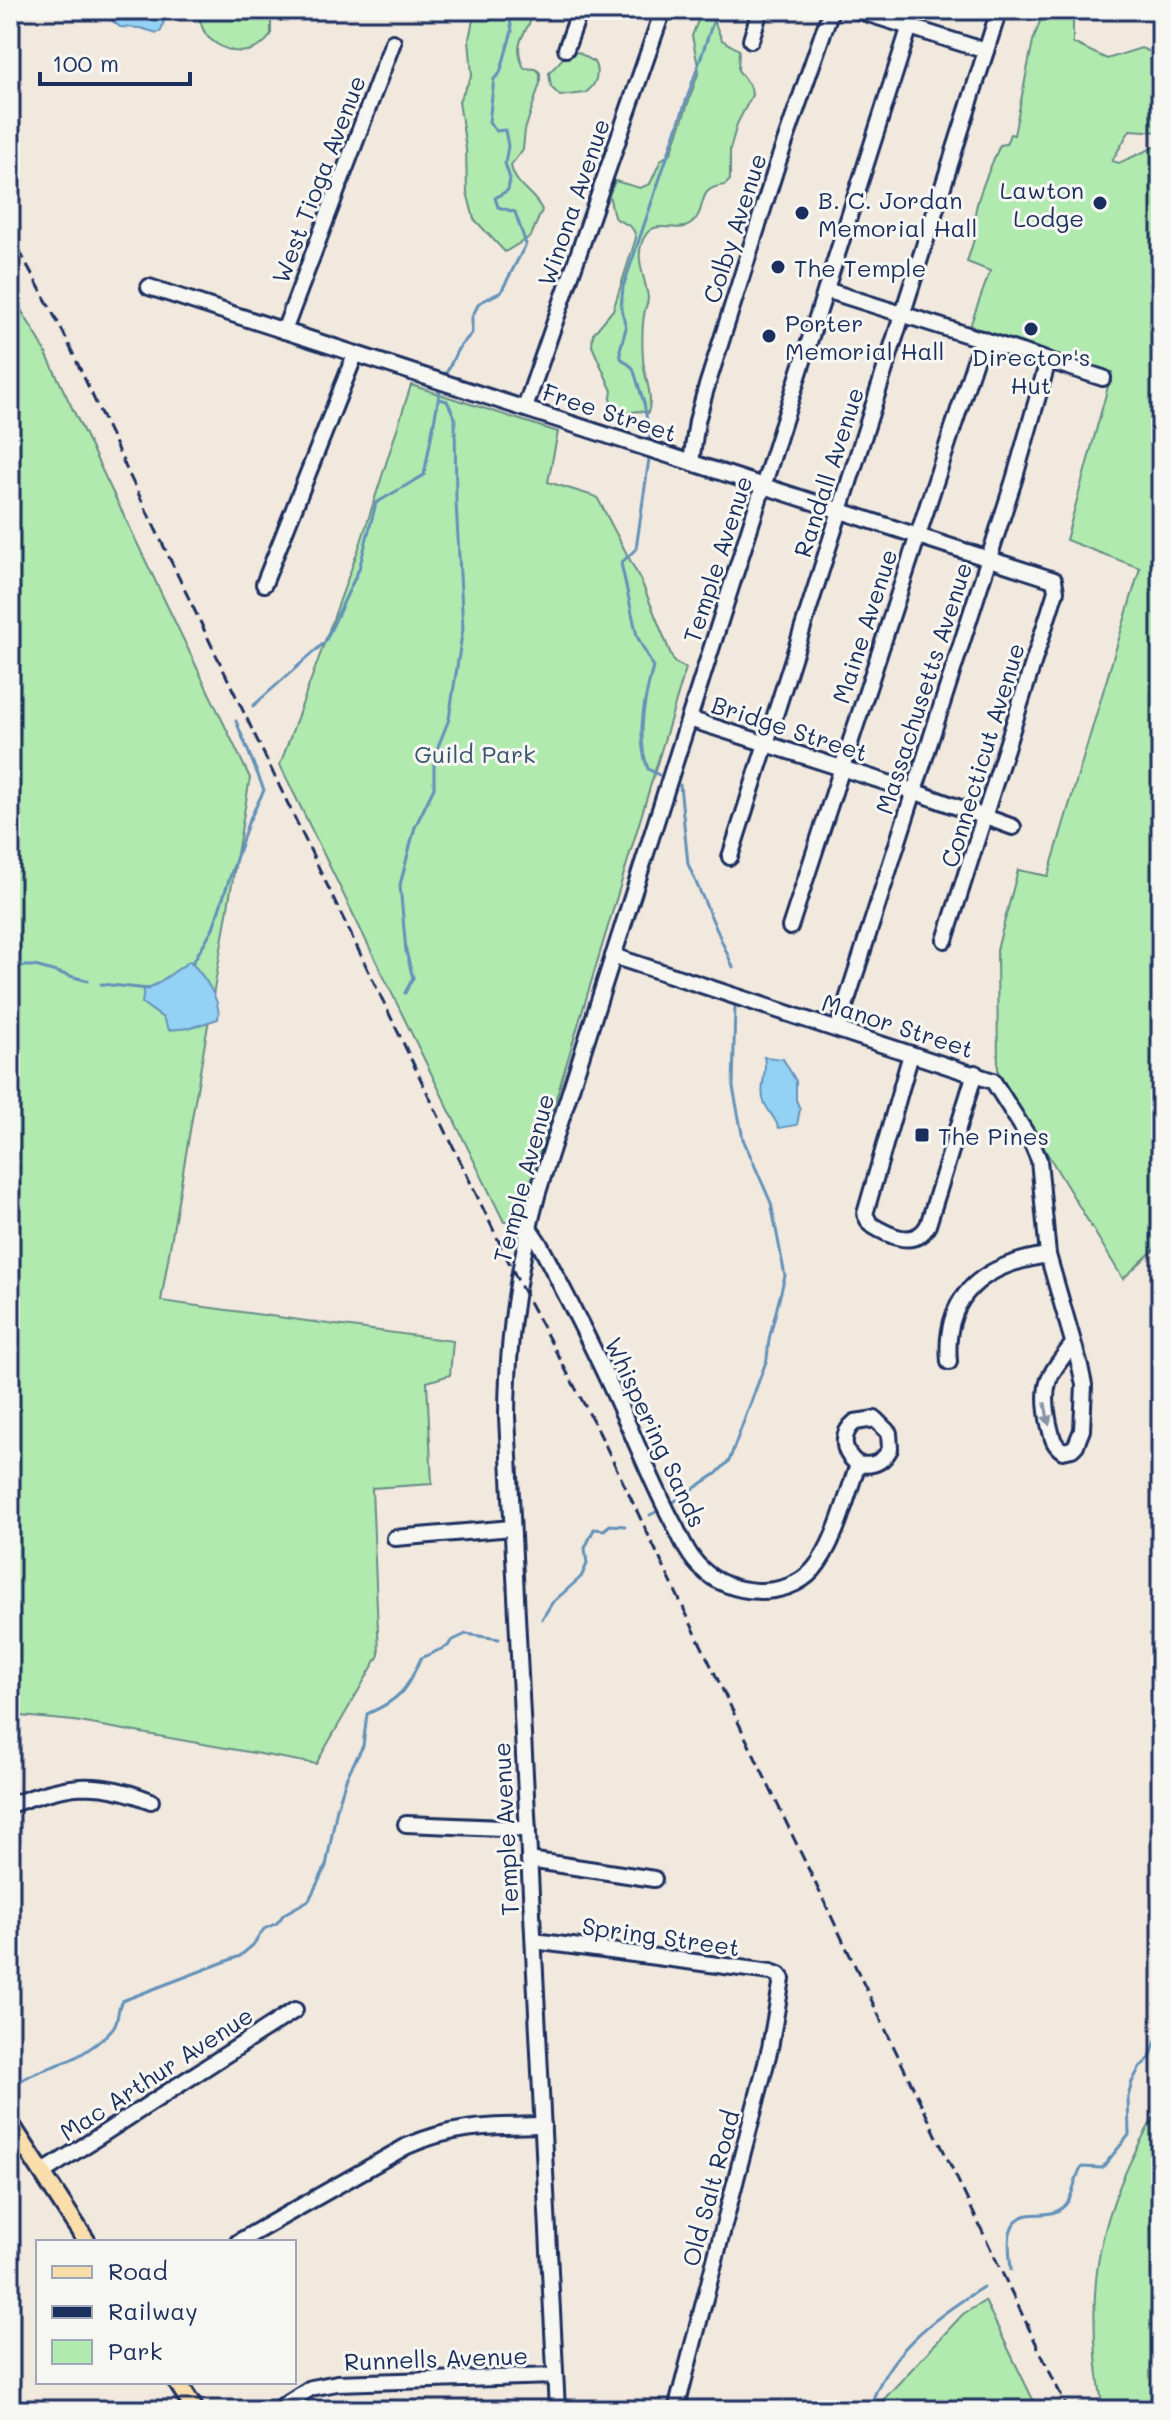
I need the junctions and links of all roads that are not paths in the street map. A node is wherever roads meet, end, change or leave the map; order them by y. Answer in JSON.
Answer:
{"nodes":[{"id":1,"x":580,"y":10,"type":"edge"},
{"id":2,"x":663,"y":10,"type":"edge"},
{"id":3,"x":760,"y":10,"type":"edge"},
{"id":4,"x":831,"y":10,"type":"edge"},
{"id":5,"x":856,"y":10,"type":"edge"},
{"id":6,"x":915,"y":10,"type":"edge"},
{"id":7,"x":999,"y":10,"type":"edge"},
{"id":8,"x":909,"y":27,"type":"junction"},
{"id":9,"x":751,"y":40,"type":"dead end"},
{"id":10,"x":393,"y":42,"type":"dead end"},
{"id":11,"x":566,"y":49,"type":"dead end"},
{"id":12,"x":986,"y":51,"type":"junction"},
{"id":13,"x":149,"y":287,"type":"dead end"},
{"id":14,"x":826,"y":290,"type":"junction"},
{"id":15,"x":903,"y":314,"type":"junction"},
{"id":16,"x":284,"y":331,"type":"junction"},
{"id":17,"x":982,"y":339,"type":"junction"},
{"id":18,"x":355,"y":355,"type":"junction"},
{"id":19,"x":1048,"y":361,"type":"junction"},
{"id":20,"x":1103,"y":378,"type":"dead end"},
{"id":21,"x":525,"y":408,"type":"junction"},
{"id":22,"x":691,"y":462,"type":"junction"},
{"id":23,"x":763,"y":486,"type":"junction"},
{"id":24,"x":839,"y":509,"type":"junction"},
{"id":25,"x":918,"y":534,"type":"junction"},
{"id":26,"x":988,"y":559,"type":"junction"},
{"id":27,"x":1055,"y":582,"type":"joint"},
{"id":28,"x":264,"y":584,"type":"dead end"},
{"id":29,"x":689,"y":719,"type":"junction"},
{"id":30,"x":765,"y":743,"type":"junction"},
{"id":31,"x":840,"y":767,"type":"junction"},
{"id":32,"x":913,"y":791,"type":"junction"},
{"id":33,"x":983,"y":818,"type":"junction"},
{"id":34,"x":1013,"y":827,"type":"dead end"},
{"id":35,"x":730,"y":857,"type":"dead end"},
{"id":36,"x":790,"y":927,"type":"dead end"},
{"id":37,"x":945,"y":940,"type":"dead end"},
{"id":38,"x":613,"y":956,"type":"junction"},
{"id":39,"x":838,"y":1028,"type":"junction"},
{"id":40,"x":911,"y":1054,"type":"junction"},
{"id":41,"x":975,"y":1073,"type":"junction"},
{"id":42,"x":529,"y":1228,"type":"junction"},
{"id":43,"x":1048,"y":1255,"type":"junction"},
{"id":44,"x":1073,"y":1344,"type":"junction"},
{"id":45,"x":949,"y":1362,"type":"dead end"},
{"id":46,"x":858,"y":1464,"type":"dead end"},
{"id":47,"x":512,"y":1528,"type":"junction"},
{"id":48,"x":395,"y":1538,"type":"dead end"},
{"id":49,"x":151,"y":1801,"type":"dead end"},
{"id":50,"x":10,"y":1805,"type":"edge"},
{"id":51,"x":406,"y":1824,"type":"dead end"},
{"id":52,"x":528,"y":1829,"type":"junction"},
{"id":53,"x":529,"y":1860,"type":"junction"},
{"id":54,"x":654,"y":1879,"type":"dead end"},
{"id":55,"x":534,"y":1941,"type":"junction"},
{"id":56,"x":781,"y":1977,"type":"joint"},
{"id":57,"x":295,"y":2010,"type":"dead end"},
{"id":58,"x":10,"y":2123,"type":"edge"},
{"id":59,"x":543,"y":2125,"type":"junction"},
{"id":60,"x":42,"y":2173,"type":"junction"},
{"id":61,"x":86,"y":2240,"type":"edge"},
{"id":62,"x":242,"y":2240,"type":"edge"},
{"id":63,"x":555,"y":2376,"type":"junction"},
{"id":64,"x":178,"y":2384,"type":"edge"},
{"id":65,"x":195,"y":2410,"type":"edge"},
{"id":66,"x":276,"y":2410,"type":"edge"},
{"id":67,"x":557,"y":2410,"type":"edge"},
{"id":68,"x":676,"y":2410,"type":"edge"}],
"edges":[{"from":1,"to":11,"type":"street"},
{"from":2,"to":21,"type":"street","name":"Winona Avenue"},
{"from":3,"to":9,"type":"street"},
{"from":4,"to":22,"type":"street","name":"Colby Avenue"},
{"from":5,"to":8,"type":"street"},
{"from":6,"to":8,"type":"street","name":"Temple Avenue"},
{"from":7,"to":12,"type":"street","name":"Randall Avenue"},
{"from":8,"to":12,"type":"street"},
{"from":8,"to":14,"type":"street","name":"Temple Avenue"},
{"from":10,"to":16,"type":"street","name":"West Tioga Avenue"},
{"from":12,"to":15,"type":"street","name":"Randall Avenue"},
{"from":13,"to":16,"type":"street","name":"Free Street"},
{"from":14,"to":15,"type":"street"},
{"from":14,"to":23,"type":"street","name":"Temple Avenue"},
{"from":15,"to":17,"type":"street"},
{"from":15,"to":24,"type":"street","name":"Randall Avenue"},
{"from":16,"to":18,"type":"street","name":"Free Street"},
{"from":17,"to":19,"type":"street"},
{"from":17,"to":25,"type":"street","name":"Maine Avenue"},
{"from":18,"to":21,"type":"street","name":"Free Street"},
{"from":18,"to":28,"type":"street"},
{"from":19,"to":20,"type":"street"},
{"from":19,"to":26,"type":"street","name":"Massachusetts Avenue"},
{"from":21,"to":22,"type":"street","name":"Free Street"},
{"from":22,"to":23,"type":"street","name":"Free Street"},
{"from":23,"to":24,"type":"street","name":"Free Street"},
{"from":23,"to":29,"type":"street","name":"Temple Avenue"},
{"from":24,"to":25,"type":"street","name":"Free Street"},
{"from":24,"to":30,"type":"street","name":"Randall Avenue"},
{"from":25,"to":26,"type":"street","name":"Free Street"},
{"from":25,"to":31,"type":"street","name":"Maine Avenue"},
{"from":26,"to":27,"type":"street","name":"Free Street"},
{"from":26,"to":32,"type":"street","name":"Massachusetts Avenue"},
{"from":27,"to":33,"type":"street","name":"Connecticut Avenue"},
{"from":29,"to":30,"type":"street","name":"Bridge Street"},
{"from":29,"to":38,"type":"street","name":"Temple Avenue"},
{"from":30,"to":31,"type":"street","name":"Bridge Street"},
{"from":30,"to":35,"type":"street","name":"Randall Avenue"},
{"from":31,"to":32,"type":"street","name":"Bridge Street"},
{"from":31,"to":36,"type":"street","name":"Maine Avenue"},
{"from":32,"to":33,"type":"street","name":"Bridge Street"},
{"from":32,"to":39,"type":"street","name":"Massachusetts Avenue"},
{"from":33,"to":34,"type":"street","name":"Bridge Street"},
{"from":33,"to":37,"type":"street","name":"Connecticut Avenue"},
{"from":38,"to":39,"type":"street","name":"Manor Street"},
{"from":38,"to":42,"type":"street","name":"Temple Avenue"},
{"from":39,"to":40,"type":"street","name":"Manor Street"},
{"from":40,"to":41,"type":"street","name":"Manor Street"},
{"from":40,"to":41,"type":"street"},
{"from":41,"to":43,"type":"street","name":"Manor Street"},
{"from":42,"to":46,"type":"street","name":"Whispering Sands"},
{"from":42,"to":47,"type":"street","name":"Temple Avenue"},
{"from":43,"to":44,"type":"street","name":"Manor Street"},
{"from":43,"to":45,"type":"street"},
{"from":44,"to":44,"type":"street","name":"Manor Street","one_way":true},
{"from":47,"to":48,"type":"street"},
{"from":47,"to":52,"type":"street","name":"Temple Avenue"},
{"from":49,"to":50,"type":"street"},
{"from":51,"to":52,"type":"street"},
{"from":52,"to":53,"type":"street","name":"Temple Avenue"},
{"from":53,"to":54,"type":"street"},
{"from":53,"to":55,"type":"street","name":"Temple Avenue"},
{"from":55,"to":56,"type":"street","name":"Spring Street"},
{"from":55,"to":59,"type":"street","name":"Temple Avenue"},
{"from":56,"to":68,"type":"street","name":"Old Salt Road"},
{"from":57,"to":60,"type":"street","name":"Mac Arthur Avenue"},
{"from":58,"to":60,"type":"main road"},
{"from":59,"to":62,"type":"street"},
{"from":59,"to":63,"type":"street","name":"Temple Avenue"},
{"from":60,"to":61,"type":"main road"},
{"from":63,"to":66,"type":"street","name":"Runnells Avenue"},
{"from":63,"to":67,"type":"street","name":"Temple Avenue"},
{"from":64,"to":65,"type":"main road"}]}
